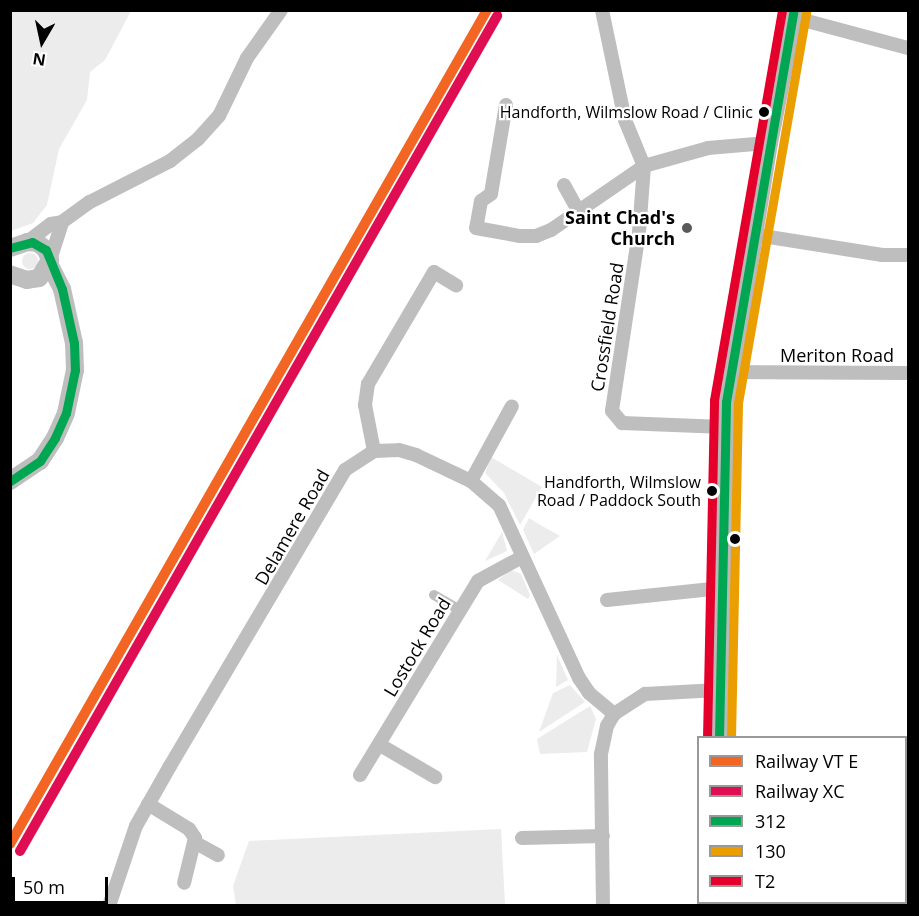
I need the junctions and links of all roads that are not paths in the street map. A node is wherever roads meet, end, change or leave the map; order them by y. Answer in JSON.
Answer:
{"nodes":[{"id":1,"x":281,"y":10,"type":"edge"},
{"id":2,"x":602,"y":10,"type":"edge"},
{"id":3,"x":793,"y":14,"type":"edge"},
{"id":4,"x":909,"y":48,"type":"edge"},
{"id":5,"x":506,"y":105,"type":"dead end"},
{"id":6,"x":768,"y":143,"type":"junction"},
{"id":7,"x":644,"y":166,"type":"junction"},
{"id":8,"x":564,"y":185,"type":"dead end"},
{"id":9,"x":578,"y":210,"type":"junction"},
{"id":10,"x":62,"y":222,"type":"junction"},
{"id":11,"x":756,"y":235,"type":"junction"},
{"id":12,"x":19,"y":245,"type":"edge"},
{"id":13,"x":909,"y":255,"type":"edge"},
{"id":14,"x":49,"y":261,"type":"junction"},
{"id":15,"x":19,"y":277,"type":"edge"},
{"id":16,"x":456,"y":285,"type":"dead end"},
{"id":17,"x":62,"y":303,"type":"junction"},
{"id":18,"x":730,"y":372,"type":"junction"},
{"id":19,"x":909,"y":373,"type":"edge"},
{"id":20,"x":512,"y":406,"type":"dead end"},
{"id":21,"x":724,"y":427,"type":"junction"},
{"id":22,"x":374,"y":451,"type":"junction"},
{"id":23,"x":10,"y":481,"type":"edge"},
{"id":24,"x":471,"y":481,"type":"junction"},
{"id":25,"x":522,"y":557,"type":"junction"},
{"id":26,"x":722,"y":588,"type":"junction"},
{"id":27,"x":434,"y":595,"type":"dead end"},
{"id":28,"x":607,"y":600,"type":"dead end"},
{"id":29,"x":460,"y":610,"type":"junction"},
{"id":30,"x":718,"y":690,"type":"junction"},
{"id":31,"x":614,"y":714,"type":"junction"},
{"id":32,"x":719,"y":736,"type":"edge"},
{"id":33,"x":380,"y":745,"type":"junction"},
{"id":34,"x":360,"y":775,"type":"dead end"},
{"id":35,"x":435,"y":777,"type":"dead end"},
{"id":36,"x":148,"y":804,"type":"junction"},
{"id":37,"x":603,"y":836,"type":"junction"},
{"id":38,"x":522,"y":838,"type":"dead end"},
{"id":39,"x":196,"y":843,"type":"junction"},
{"id":40,"x":218,"y":855,"type":"dead end"},
{"id":41,"x":909,"y":858,"type":"edge"},
{"id":42,"x":184,"y":883,"type":"dead end"},
{"id":43,"x":909,"y":891,"type":"edge"},
{"id":44,"x":110,"y":906,"type":"edge"},
{"id":45,"x":603,"y":906,"type":"edge"}],
"edges":[{"from":1,"to":10,"type":"street"},
{"from":2,"to":7,"type":"street"},
{"from":3,"to":4,"type":"street"},
{"from":3,"to":6,"type":"main road"},
{"from":5,"to":9,"type":"street"},
{"from":6,"to":7,"type":"street"},
{"from":6,"to":11,"type":"main road"},
{"from":7,"to":9,"type":"street"},
{"from":7,"to":21,"type":"street","name":"Crossfield Road"},
{"from":8,"to":9,"type":"street"},
{"from":10,"to":12,"type":"street"},
{"from":10,"to":14,"type":"street"},
{"from":11,"to":13,"type":"street"},
{"from":11,"to":18,"type":"main road"},
{"from":12,"to":14,"type":"street"},
{"from":12,"to":15,"type":"street"},
{"from":14,"to":15,"type":"street"},
{"from":14,"to":17,"type":"street"},
{"from":15,"to":17,"type":"street"},
{"from":16,"to":22,"type":"street"},
{"from":17,"to":23,"type":"street"},
{"from":18,"to":19,"type":"street","name":"Meriton Road"},
{"from":18,"to":21,"type":"main road"},
{"from":20,"to":24,"type":"street"},
{"from":21,"to":26,"type":"main road"},
{"from":22,"to":24,"type":"street"},
{"from":22,"to":36,"type":"street","name":"Delamere Road"},
{"from":24,"to":25,"type":"street"},
{"from":25,"to":29,"type":"street","name":"Lostock Road"},
{"from":25,"to":31,"type":"street"},
{"from":26,"to":28,"type":"street"},
{"from":26,"to":30,"type":"main road"},
{"from":27,"to":29,"type":"street"},
{"from":29,"to":33,"type":"street","name":"Lostock Road"},
{"from":30,"to":31,"type":"street"},
{"from":30,"to":32,"type":"main road"},
{"from":31,"to":37,"type":"street"},
{"from":33,"to":34,"type":"street","name":"Lostock Road"},
{"from":33,"to":35,"type":"street"},
{"from":36,"to":39,"type":"street"},
{"from":36,"to":44,"type":"street","name":"Delamere Road"},
{"from":37,"to":38,"type":"street"},
{"from":37,"to":45,"type":"street"},
{"from":39,"to":40,"type":"street"},
{"from":39,"to":42,"type":"street"},
{"from":41,"to":43,"type":"street"}]}
